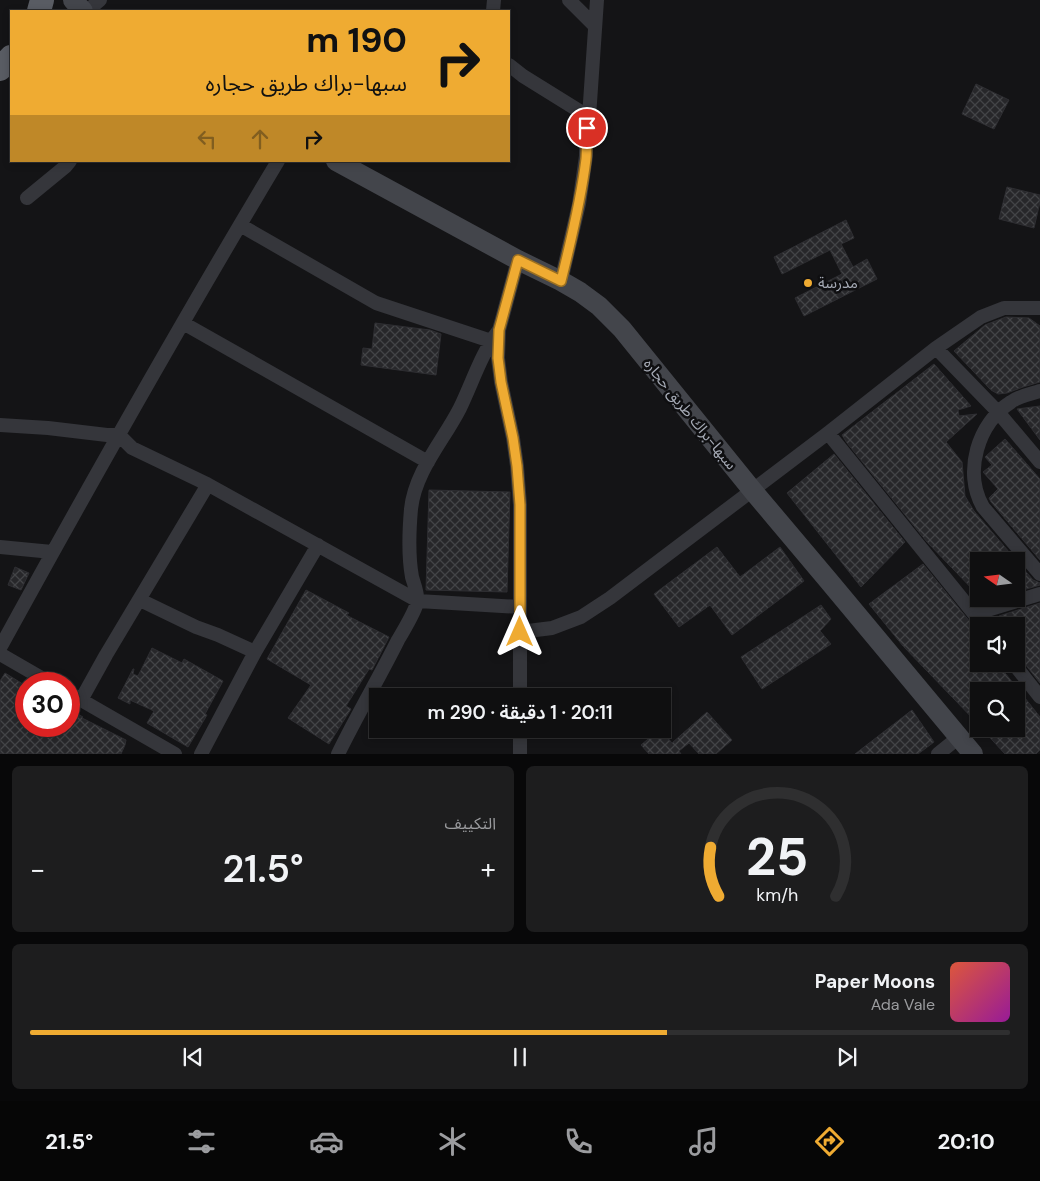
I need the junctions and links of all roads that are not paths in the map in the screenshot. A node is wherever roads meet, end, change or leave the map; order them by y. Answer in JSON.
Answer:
{"nodes":[{"id":1,"x":73,"y":0,"type":"edge"},
{"id":2,"x":100,"y":0,"type":"edge"},
{"id":3,"x":569,"y":0,"type":"edge"},
{"id":4,"x":597,"y":0,"type":"edge"},
{"id":5,"x":82,"y":10,"type":"edge"},
{"id":6,"x":88,"y":10,"type":"edge"},
{"id":7,"x":596,"y":26,"type":"junction"},
{"id":8,"x":10,"y":59,"type":"edge"},
{"id":9,"x":510,"y":66,"type":"edge"},
{"id":10,"x":0,"y":69,"type":"edge"},
{"id":11,"x":589,"y":117,"type":"junction"},
{"id":12,"x":69,"y":162,"type":"edge"},
{"id":13,"x":277,"y":162,"type":"edge"},
{"id":14,"x":338,"y":162,"type":"edge"},
{"id":15,"x":27,"y":198,"type":"dead end"},
{"id":16,"x":240,"y":225,"type":"junction"},
{"id":17,"x":518,"y":260,"type":"junction"},
{"id":18,"x":561,"y":281,"type":"junction"},
{"id":19,"x":1039,"y":304,"type":"edge"},
{"id":20,"x":183,"y":323,"type":"junction"},
{"id":21,"x":495,"y":335,"type":"junction"},
{"id":22,"x":936,"y":348,"type":"junction"},
{"id":23,"x":1040,"y":391,"type":"edge"},
{"id":24,"x":998,"y":412,"type":"junction"},
{"id":25,"x":0,"y":425,"type":"edge"},
{"id":26,"x":828,"y":433,"type":"junction"},
{"id":27,"x":119,"y":435,"type":"junction"},
{"id":28,"x":428,"y":462,"type":"junction"},
{"id":29,"x":1040,"y":462,"type":"edge"},
{"id":30,"x":207,"y":484,"type":"junction"},
{"id":31,"x":752,"y":491,"type":"junction"},
{"id":32,"x":318,"y":545,"type":"junction"},
{"id":33,"x":0,"y":547,"type":"edge"},
{"id":34,"x":52,"y":552,"type":"junction"},
{"id":35,"x":1040,"y":574,"type":"edge"},
{"id":36,"x":1040,"y":594,"type":"edge"},
{"id":37,"x":140,"y":600,"type":"junction"},
{"id":38,"x":418,"y":601,"type":"junction"},
{"id":39,"x":520,"y":607,"type":"junction"},
{"id":40,"x":974,"y":614,"type":"junction"},
{"id":41,"x":976,"y":617,"type":"edge"},
{"id":42,"x":520,"y":632,"type":"junction"},
{"id":43,"x":0,"y":648,"type":"edge"},
{"id":44,"x":256,"y":652,"type":"junction"},
{"id":45,"x":0,"y":654,"type":"edge"},
{"id":46,"x":31,"y":672,"type":"edge"},
{"id":47,"x":1020,"y":672,"type":"edge"},
{"id":48,"x":520,"y":688,"type":"edge"},
{"id":49,"x":80,"y":690,"type":"edge"},
{"id":50,"x":1040,"y":697,"type":"edge"},
{"id":51,"x":80,"y":700,"type":"edge"},
{"id":52,"x":959,"y":737,"type":"junction"},
{"id":53,"x":520,"y":738,"type":"edge"},
{"id":54,"x":174,"y":754,"type":"edge"},
{"id":55,"x":201,"y":754,"type":"edge"},
{"id":56,"x":338,"y":754,"type":"edge"},
{"id":57,"x":520,"y":754,"type":"edge"},
{"id":58,"x":938,"y":754,"type":"edge"},
{"id":59,"x":972,"y":754,"type":"edge"}],
"edges":[{"from":1,"to":5,"type":"main road"},
{"from":2,"to":6,"type":"street"},
{"from":3,"to":7,"type":"street"},
{"from":4,"to":7,"type":"street"},
{"from":7,"to":11,"type":"street"},
{"from":8,"to":10,"type":"highway"},
{"from":9,"to":11,"type":"street"},
{"from":11,"to":18,"type":"street"},
{"from":12,"to":15,"type":"street"},
{"from":13,"to":16,"type":"street"},
{"from":14,"to":17,"type":"main road","name":"سبها-براك طريق حجاره"},
{"from":16,"to":20,"type":"street"},
{"from":16,"to":21,"type":"street"},
{"from":17,"to":18,"type":"main road","name":"سبها-براك طريق حجاره"},
{"from":17,"to":21,"type":"street"},
{"from":18,"to":31,"type":"main road","name":"سبها-براك طريق حجاره"},
{"from":19,"to":22,"type":"street"},
{"from":20,"to":27,"type":"street"},
{"from":20,"to":28,"type":"street"},
{"from":21,"to":28,"type":"street"},
{"from":21,"to":39,"type":"street"},
{"from":22,"to":24,"type":"street"},
{"from":22,"to":26,"type":"street"},
{"from":23,"to":24,"type":"street"},
{"from":24,"to":29,"type":"street"},
{"from":24,"to":35,"type":"street"},
{"from":25,"to":27,"type":"street"},
{"from":26,"to":31,"type":"street"},
{"from":26,"to":40,"type":"street"},
{"from":27,"to":30,"type":"street"},
{"from":27,"to":34,"type":"street"},
{"from":28,"to":38,"type":"street"},
{"from":30,"to":32,"type":"street"},
{"from":30,"to":37,"type":"street"},
{"from":31,"to":42,"type":"street"},
{"from":31,"to":52,"type":"main road","name":"سبها-براك طريق حجاره"},
{"from":32,"to":38,"type":"street"},
{"from":32,"to":44,"type":"street"},
{"from":33,"to":34,"type":"street"},
{"from":34,"to":43,"type":"street"},
{"from":36,"to":40,"type":"street"},
{"from":37,"to":44,"type":"street"},
{"from":37,"to":49,"type":"street"},
{"from":38,"to":39,"type":"street"},
{"from":38,"to":56,"type":"street"},
{"from":39,"to":42,"type":"street"},
{"from":40,"to":41,"type":"street"},
{"from":42,"to":48,"type":"street"},
{"from":44,"to":55,"type":"street"},
{"from":45,"to":46,"type":"street"},
{"from":47,"to":50,"type":"street"},
{"from":51,"to":54,"type":"street"},
{"from":52,"to":58,"type":"street"},
{"from":52,"to":59,"type":"main road","name":"سبها-براك طريق حجاره"},
{"from":53,"to":57,"type":"street"}]}
